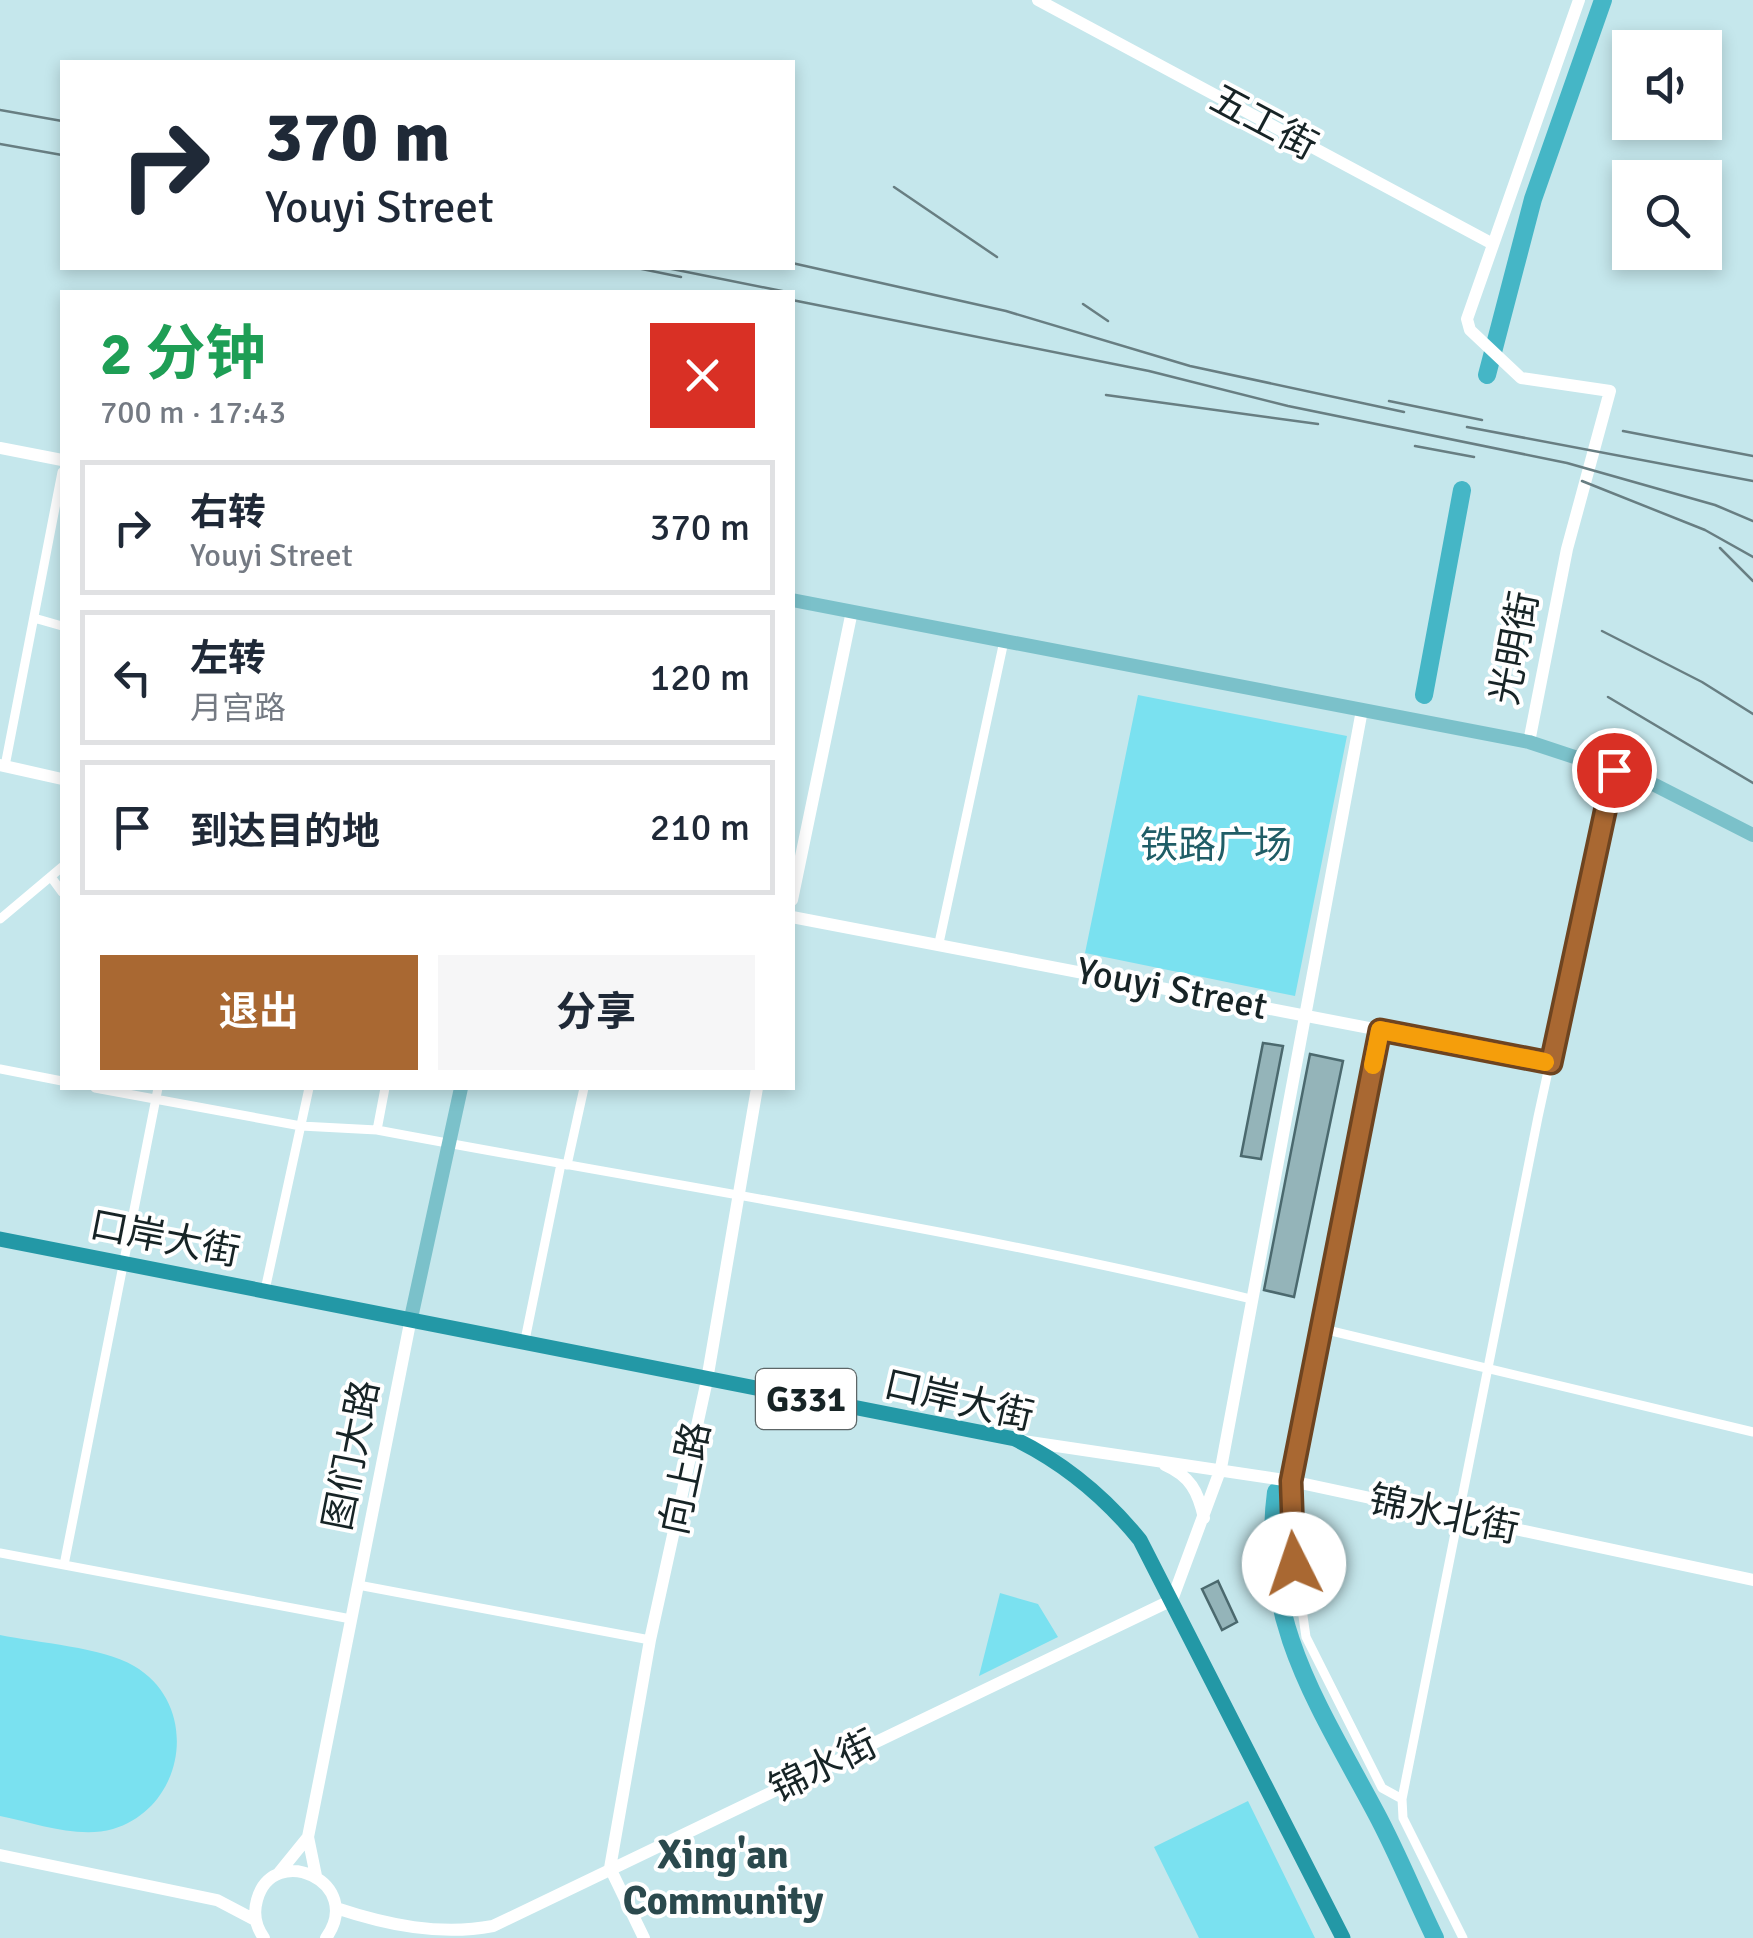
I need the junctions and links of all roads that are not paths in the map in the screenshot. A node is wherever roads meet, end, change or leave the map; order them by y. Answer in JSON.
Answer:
{"nodes":[{"id":1,"x":1038,"y":0,"type":"edge"},
{"id":2,"x":1579,"y":0,"type":"edge"},
{"id":3,"x":1491,"y":243,"type":"junction"},
{"id":4,"x":0,"y":448,"type":"edge"},
{"id":5,"x":60,"y":460,"type":"edge"},
{"id":6,"x":60,"y":482,"type":"edge"},
{"id":7,"x":795,"y":601,"type":"edge"},
{"id":8,"x":852,"y":611,"type":"junction"},
{"id":9,"x":34,"y":618,"type":"junction"},
{"id":10,"x":60,"y":625,"type":"edge"},
{"id":11,"x":1004,"y":640,"type":"junction"},
{"id":12,"x":1362,"y":710,"type":"junction"},
{"id":13,"x":1529,"y":742,"type":"junction"},
{"id":14,"x":2,"y":766,"type":"edge"},
{"id":15,"x":1614,"y":770,"type":"junction"},
{"id":16,"x":60,"y":779,"type":"edge"},
{"id":17,"x":1753,"y":835,"type":"edge"},
{"id":18,"x":60,"y":869,"type":"edge"},
{"id":19,"x":50,"y":877,"type":"junction"},
{"id":20,"x":795,"y":886,"type":"edge"},
{"id":21,"x":60,"y":890,"type":"edge"},
{"id":22,"x":795,"y":918,"type":"edge"},
{"id":23,"x":0,"y":919,"type":"edge"},
{"id":24,"x":939,"y":943,"type":"junction"},
{"id":25,"x":1305,"y":1013,"type":"junction"},
{"id":26,"x":1380,"y":1030,"type":"junction"},
{"id":27,"x":1551,"y":1063,"type":"junction"},
{"id":28,"x":0,"y":1069,"type":"edge"},
{"id":29,"x":60,"y":1081,"type":"edge"},
{"id":30,"x":105,"y":1090,"type":"edge"},
{"id":31,"x":158,"y":1090,"type":"edge"},
{"id":32,"x":309,"y":1090,"type":"edge"},
{"id":33,"x":386,"y":1090,"type":"edge"},
{"id":34,"x":461,"y":1090,"type":"edge"},
{"id":35,"x":583,"y":1090,"type":"edge"},
{"id":36,"x":757,"y":1090,"type":"edge"},
{"id":37,"x":155,"y":1100,"type":"junction"},
{"id":38,"x":301,"y":1126,"type":"junction"},
{"id":39,"x":376,"y":1130,"type":"junction"},
{"id":40,"x":449,"y":1144,"type":"junction"},
{"id":41,"x":564,"y":1165,"type":"junction"},
{"id":42,"x":738,"y":1197,"type":"junction"},
{"id":43,"x":0,"y":1239,"type":"edge"},
{"id":44,"x":124,"y":1263,"type":"junction"},
{"id":45,"x":266,"y":1290,"type":"junction"},
{"id":46,"x":1251,"y":1299,"type":"junction"},
{"id":47,"x":412,"y":1318,"type":"junction"},
{"id":48,"x":1322,"y":1329,"type":"junction"},
{"id":49,"x":524,"y":1340,"type":"junction"},
{"id":50,"x":1488,"y":1370,"type":"junction"},
{"id":51,"x":706,"y":1380,"type":"junction"},
{"id":52,"x":1753,"y":1432,"type":"edge"},
{"id":53,"x":1015,"y":1440,"type":"junction"},
{"id":54,"x":1149,"y":1458,"type":"junction"},
{"id":55,"x":1222,"y":1468,"type":"junction"},
{"id":56,"x":1291,"y":1481,"type":"junction"},
{"id":57,"x":1204,"y":1518,"type":"junction"},
{"id":58,"x":1461,"y":1518,"type":"junction"},
{"id":59,"x":0,"y":1553,"type":"edge"},
{"id":60,"x":64,"y":1565,"type":"junction"},
{"id":61,"x":1753,"y":1580,"type":"edge"},
{"id":62,"x":358,"y":1584,"type":"junction"},
{"id":63,"x":1172,"y":1600,"type":"junction"},
{"id":64,"x":351,"y":1619,"type":"junction"},
{"id":65,"x":650,"y":1640,"type":"junction"},
{"id":66,"x":1402,"y":1800,"type":"junction"},
{"id":67,"x":308,"y":1837,"type":"junction"},
{"id":68,"x":0,"y":1855,"type":"edge"},
{"id":69,"x":610,"y":1868,"type":"junction"},
{"id":70,"x":278,"y":1875,"type":"junction"},
{"id":71,"x":316,"y":1876,"type":"junction"},
{"id":72,"x":336,"y":1908,"type":"junction"},
{"id":73,"x":255,"y":1920,"type":"junction"},
{"id":74,"x":264,"y":1938,"type":"edge"},
{"id":75,"x":326,"y":1938,"type":"edge"},
{"id":76,"x":644,"y":1938,"type":"edge"},
{"id":77,"x":1342,"y":1938,"type":"edge"},
{"id":78,"x":1462,"y":1938,"type":"edge"}],
"edges":[{"from":1,"to":3,"type":"street","name":"五工街"},
{"from":2,"to":3,"type":"street","name":"光明街"},
{"from":3,"to":13,"type":"street","name":"光明街"},
{"from":4,"to":5,"type":"street"},
{"from":6,"to":9,"type":"street"},
{"from":7,"to":8,"type":"main road","name":"光明街"},
{"from":8,"to":11,"type":"main road","name":"光明街"},
{"from":8,"to":20,"type":"street"},
{"from":9,"to":10,"type":"street"},
{"from":9,"to":14,"type":"street"},
{"from":11,"to":12,"type":"main road","name":"光明街"},
{"from":11,"to":24,"type":"street"},
{"from":12,"to":13,"type":"main road","name":"光明街"},
{"from":12,"to":25,"type":"street"},
{"from":13,"to":15,"type":"main road"},
{"from":14,"to":16,"type":"street"},
{"from":15,"to":17,"type":"main road"},
{"from":15,"to":27,"type":"street"},
{"from":18,"to":19,"type":"street"},
{"from":19,"to":21,"type":"street"},
{"from":19,"to":23,"type":"street"},
{"from":22,"to":24,"type":"street","name":"Youyi Street"},
{"from":24,"to":25,"type":"street","name":"Youyi Street"},
{"from":25,"to":26,"type":"street","name":"Youyi Street"},
{"from":25,"to":46,"type":"street"},
{"from":26,"to":27,"type":"street","name":"Youyi Street"},
{"from":26,"to":48,"type":"street"},
{"from":27,"to":50,"type":"street"},
{"from":28,"to":29,"type":"street"},
{"from":30,"to":37,"type":"street"},
{"from":31,"to":37,"type":"street"},
{"from":32,"to":38,"type":"street"},
{"from":33,"to":39,"type":"street"},
{"from":34,"to":40,"type":"main road","name":"图们大路"},
{"from":35,"to":41,"type":"street"},
{"from":36,"to":42,"type":"street","name":"向上路"},
{"from":37,"to":38,"type":"street"},
{"from":37,"to":44,"type":"street"},
{"from":38,"to":39,"type":"street"},
{"from":38,"to":45,"type":"street"},
{"from":39,"to":40,"type":"street"},
{"from":40,"to":41,"type":"street"},
{"from":40,"to":47,"type":"main road","name":"图们大路"},
{"from":41,"to":42,"type":"street"},
{"from":41,"to":49,"type":"street"},
{"from":42,"to":46,"type":"street"},
{"from":42,"to":51,"type":"street","name":"向上路"},
{"from":43,"to":44,"type":"highway","name":"口岸大街","number":"G331"},
{"from":44,"to":45,"type":"highway","name":"口岸大街","number":"G331"},
{"from":44,"to":60,"type":"street"},
{"from":45,"to":47,"type":"highway","name":"口岸大街","number":"G331"},
{"from":46,"to":55,"type":"street"},
{"from":47,"to":49,"type":"highway","name":"口岸大街","number":"G331"},
{"from":47,"to":62,"type":"street","name":"图们大路"},
{"from":48,"to":50,"type":"street"},
{"from":48,"to":56,"type":"street"},
{"from":49,"to":51,"type":"highway","name":"口岸大街","number":"G331"},
{"from":50,"to":52,"type":"street"},
{"from":50,"to":58,"type":"street"},
{"from":51,"to":53,"type":"highway","name":"口岸大街","number":"G331"},
{"from":51,"to":65,"type":"street","name":"向上路"},
{"from":53,"to":54,"type":"street","name":"锦水北街"},
{"from":53,"to":63,"type":"highway","name":"口岸大街","number":"G331"},
{"from":54,"to":55,"type":"street","name":"锦水北街"},
{"from":54,"to":57,"type":"street"},
{"from":55,"to":56,"type":"street","name":"锦水北街"},
{"from":55,"to":57,"type":"street"},
{"from":56,"to":58,"type":"street","name":"锦水北街"},
{"from":56,"to":66,"type":"street"},
{"from":57,"to":63,"type":"street"},
{"from":58,"to":61,"type":"street","name":"锦水北街"},
{"from":58,"to":66,"type":"street"},
{"from":59,"to":60,"type":"street"},
{"from":60,"to":64,"type":"street"},
{"from":62,"to":64,"type":"street","name":"图们大路"},
{"from":62,"to":65,"type":"street"},
{"from":63,"to":69,"type":"street","name":"锦水街"},
{"from":63,"to":77,"type":"highway","name":"口岸大街","number":"G331"},
{"from":64,"to":67,"type":"street","name":"图们大路"},
{"from":65,"to":69,"type":"street","name":"向上路"},
{"from":66,"to":78,"type":"street"},
{"from":67,"to":70,"type":"street"},
{"from":67,"to":71,"type":"street"},
{"from":68,"to":73,"type":"street"},
{"from":69,"to":72,"type":"street","name":"锦水街"},
{"from":69,"to":76,"type":"street"},
{"from":70,"to":71,"type":"street"},
{"from":70,"to":73,"type":"street"},
{"from":71,"to":72,"type":"street"},
{"from":72,"to":75,"type":"street"},
{"from":73,"to":74,"type":"street"}]}
